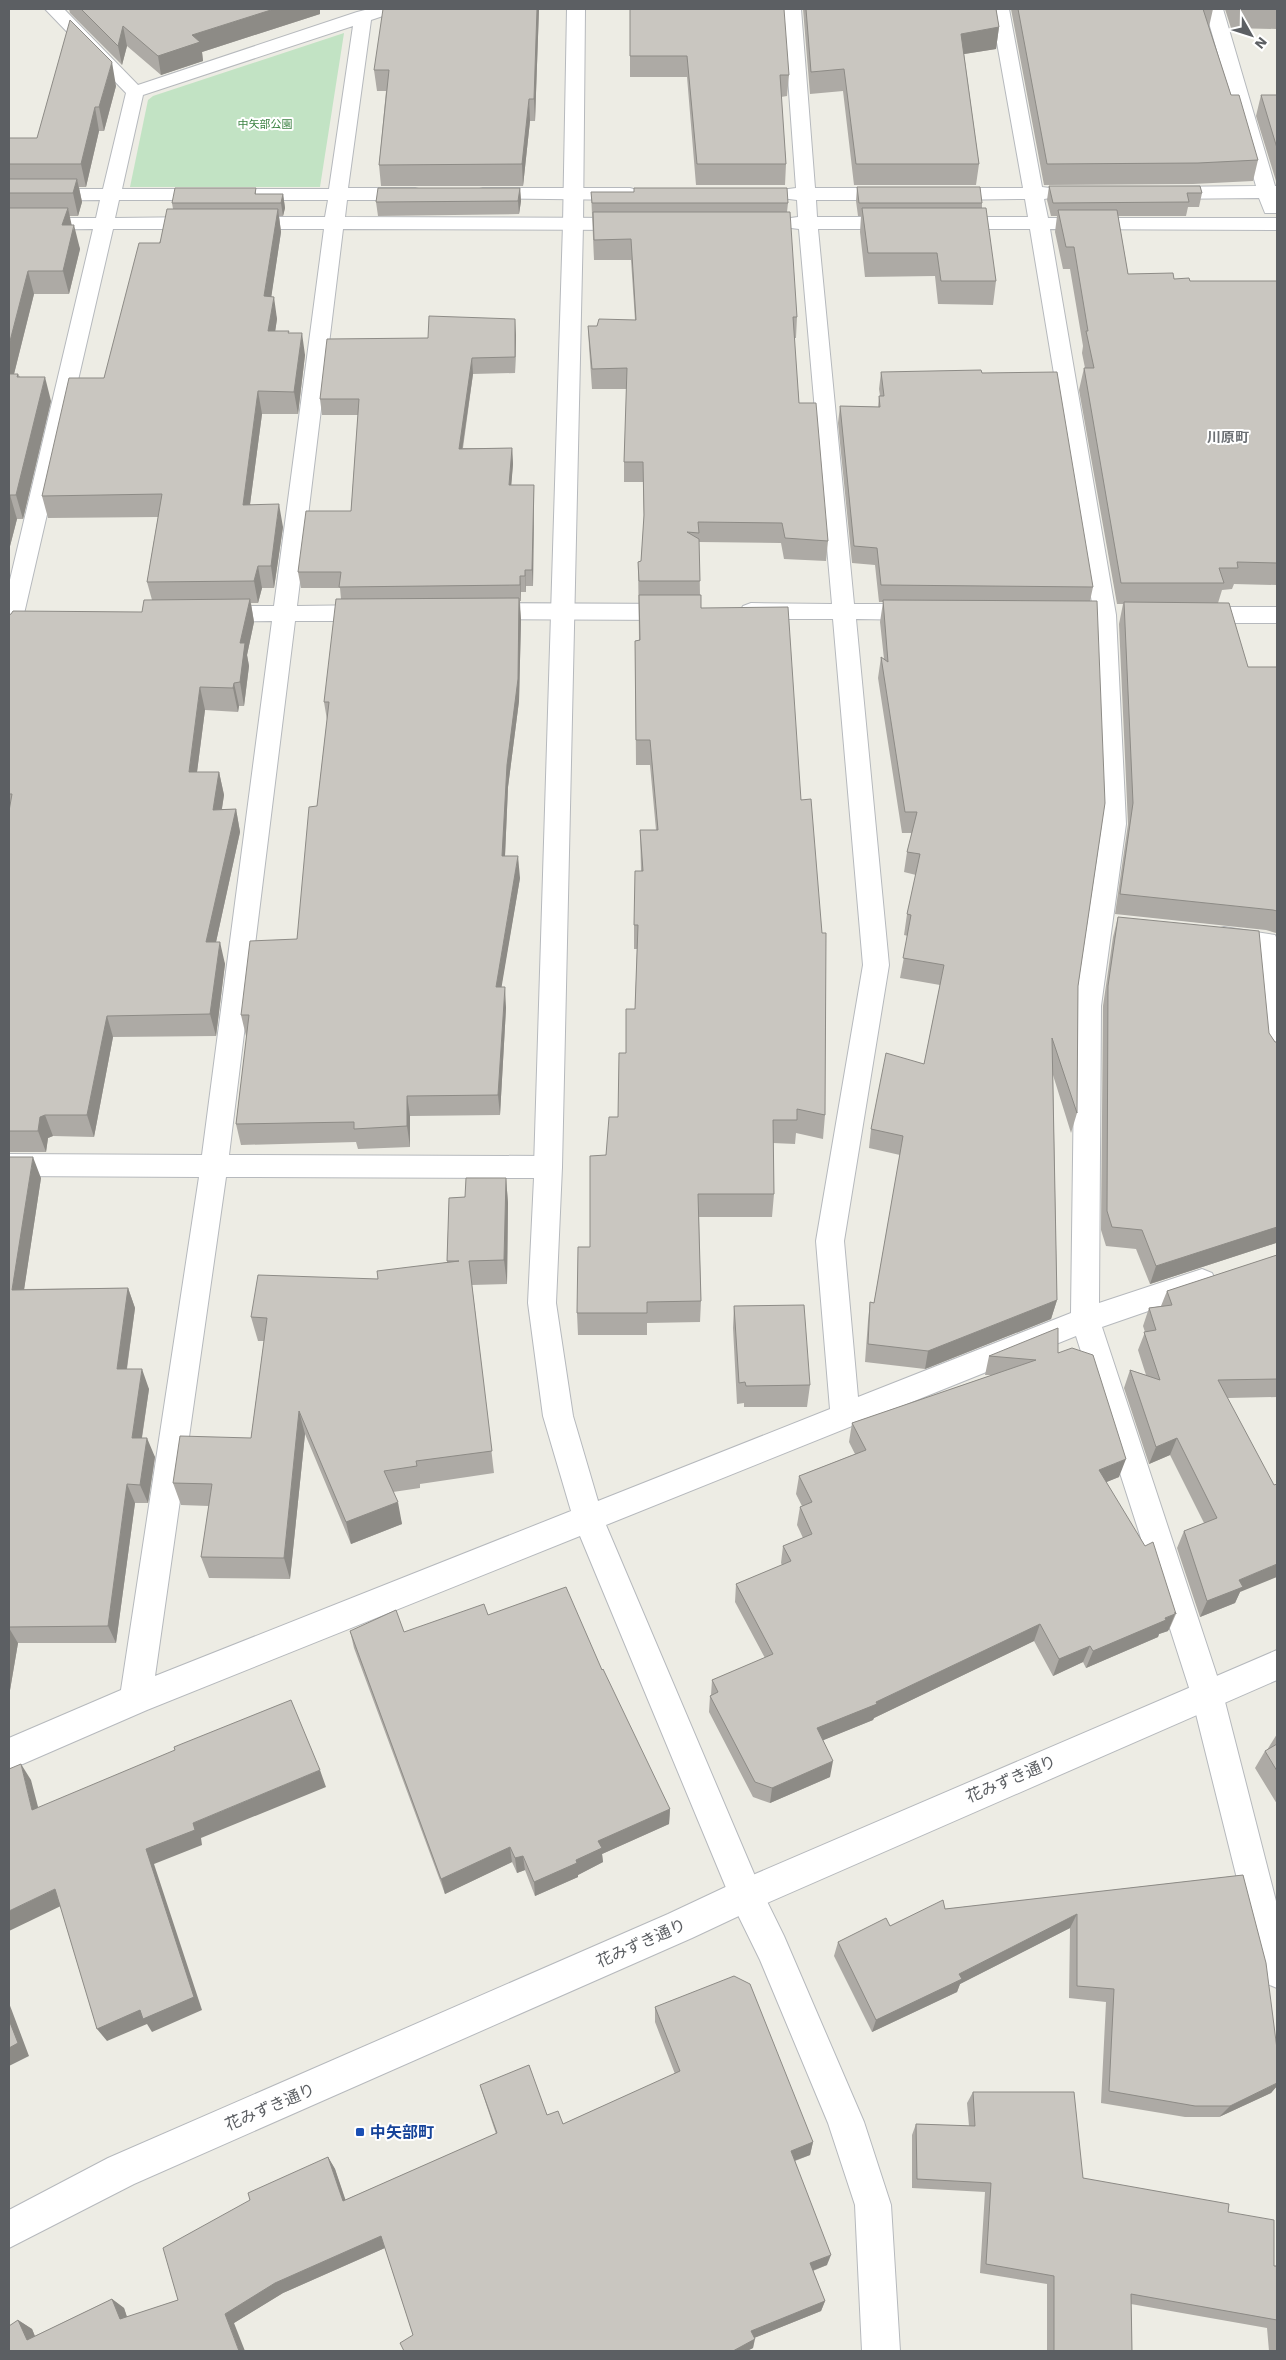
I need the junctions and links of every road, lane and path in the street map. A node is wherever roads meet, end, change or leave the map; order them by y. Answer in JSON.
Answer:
{"nodes":[{"id":1,"x":54,"y":9,"type":"edge"},
{"id":2,"x":386,"y":9,"type":"edge"},
{"id":3,"x":576,"y":9,"type":"edge"},
{"id":4,"x":792,"y":9,"type":"edge"},
{"id":5,"x":1000,"y":9,"type":"edge"},
{"id":6,"x":1214,"y":9,"type":"edge"},
{"id":7,"x":363,"y":16,"type":"junction"},
{"id":8,"x":135,"y":92,"type":"junction"},
{"id":9,"x":1272,"y":192,"type":"edge"},
{"id":10,"x":1033,"y":193,"type":"junction"},
{"id":11,"x":1072,"y":193,"type":"edge"},
{"id":12,"x":1140,"y":193,"type":"edge"},
{"id":13,"x":112,"y":194,"type":"junction"},
{"id":14,"x":338,"y":194,"type":"junction"},
{"id":15,"x":436,"y":194,"type":"edge"},
{"id":16,"x":465,"y":194,"type":"edge"},
{"id":17,"x":572,"y":194,"type":"junction"},
{"id":18,"x":650,"y":194,"type":"edge"},
{"id":19,"x":766,"y":194,"type":"edge"},
{"id":20,"x":806,"y":194,"type":"junction"},
{"id":21,"x":9,"y":195,"type":"edge"},
{"id":22,"x":335,"y":222,"type":"junction"},
{"id":23,"x":808,"y":222,"type":"junction"},
{"id":24,"x":104,"y":223,"type":"junction"},
{"id":25,"x":768,"y":223,"type":"edge"},
{"id":26,"x":914,"y":223,"type":"edge"},
{"id":27,"x":933,"y":223,"type":"edge"},
{"id":28,"x":1040,"y":223,"type":"junction"},
{"id":29,"x":9,"y":224,"type":"edge"},
{"id":30,"x":573,"y":224,"type":"junction"},
{"id":31,"x":651,"y":224,"type":"edge"},
{"id":32,"x":1277,"y":225,"type":"edge"},
{"id":33,"x":562,"y":610,"type":"junction"},
{"id":34,"x":698,"y":611,"type":"edge"},
{"id":35,"x":727,"y":611,"type":"edge"},
{"id":36,"x":842,"y":611,"type":"junction"},
{"id":37,"x":394,"y":612,"type":"edge"},
{"id":38,"x":463,"y":612,"type":"edge"},
{"id":39,"x":940,"y":612,"type":"edge"},
{"id":40,"x":198,"y":614,"type":"edge"},
{"id":41,"x":286,"y":614,"type":"junction"},
{"id":42,"x":1172,"y":615,"type":"edge"},
{"id":43,"x":1277,"y":615,"type":"edge"},
{"id":44,"x":15,"y":619,"type":"edge"},
{"id":45,"x":1198,"y":934,"type":"edge"},
{"id":46,"x":1277,"y":1053,"type":"edge"},
{"id":47,"x":9,"y":1165,"type":"edge"},
{"id":48,"x":214,"y":1167,"type":"junction"},
{"id":49,"x":548,"y":1167,"type":"junction"},
{"id":50,"x":1232,"y":1272,"type":"edge"},
{"id":51,"x":1085,"y":1320,"type":"junction"},
{"id":52,"x":845,"y":1417,"type":"junction"},
{"id":53,"x":588,"y":1519,"type":"junction"},
{"id":54,"x":1277,"y":1665,"type":"edge"},
{"id":55,"x":1207,"y":1694,"type":"junction"},
{"id":56,"x":136,"y":1699,"type":"junction"},
{"id":57,"x":9,"y":1754,"type":"edge"},
{"id":58,"x":746,"y":1895,"type":"junction"},
{"id":59,"x":1277,"y":1971,"type":"edge"},
{"id":60,"x":9,"y":2230,"type":"edge"},
{"id":61,"x":879,"y":2350,"type":"edge"}],
"edges":[{"from":1,"to":8,"type":"street"},
{"from":2,"to":7,"type":"street"},
{"from":3,"to":17,"type":"street"},
{"from":4,"to":20,"type":"street"},
{"from":5,"to":10,"type":"street"},
{"from":6,"to":9,"type":"street"},
{"from":7,"to":8,"type":"street"},
{"from":7,"to":14,"type":"street"},
{"from":8,"to":13,"type":"street"},
{"from":9,"to":12,"type":"street"},
{"from":9,"to":32,"type":"street"},
{"from":10,"to":11,"type":"street"},
{"from":10,"to":20,"type":"street"},
{"from":10,"to":28,"type":"street"},
{"from":13,"to":14,"type":"street"},
{"from":13,"to":21,"type":"street"},
{"from":13,"to":24,"type":"street"},
{"from":14,"to":15,"type":"street"},
{"from":14,"to":22,"type":"street"},
{"from":16,"to":17,"type":"street"},
{"from":17,"to":18,"type":"street"},
{"from":17,"to":30,"type":"street"},
{"from":19,"to":20,"type":"street"},
{"from":20,"to":23,"type":"street"},
{"from":22,"to":24,"type":"street"},
{"from":22,"to":30,"type":"street"},
{"from":22,"to":41,"type":"street"},
{"from":23,"to":25,"type":"street"},
{"from":23,"to":26,"type":"street"},
{"from":23,"to":36,"type":"street"},
{"from":24,"to":29,"type":"street"},
{"from":24,"to":44,"type":"street"},
{"from":27,"to":28,"type":"street"},
{"from":28,"to":32,"type":"street"},
{"from":28,"to":51,"type":"street"},
{"from":30,"to":31,"type":"street"},
{"from":30,"to":33,"type":"street"},
{"from":33,"to":34,"type":"street"},
{"from":33,"to":38,"type":"street"},
{"from":33,"to":49,"type":"street"},
{"from":35,"to":36,"type":"street"},
{"from":36,"to":39,"type":"street"},
{"from":36,"to":52,"type":"street"},
{"from":37,"to":41,"type":"street"},
{"from":40,"to":41,"type":"street"},
{"from":41,"to":48,"type":"street"},
{"from":42,"to":43,"type":"street"},
{"from":45,"to":46,"type":"street"},
{"from":47,"to":48,"type":"street"},
{"from":48,"to":49,"type":"street"},
{"from":48,"to":56,"type":"street"},
{"from":49,"to":53,"type":"street"},
{"from":50,"to":51,"type":"street"},
{"from":51,"to":52,"type":"street"},
{"from":51,"to":55,"type":"street"},
{"from":52,"to":53,"type":"street"},
{"from":53,"to":56,"type":"street"},
{"from":53,"to":58,"type":"street"},
{"from":54,"to":55,"type":"street","name":"花みずき通り"},
{"from":55,"to":58,"type":"street","name":"花みずき通り"},
{"from":55,"to":59,"type":"street"},
{"from":56,"to":57,"type":"street"},
{"from":58,"to":60,"type":"street","name":"花みずき通り"},
{"from":58,"to":61,"type":"street"}]}
